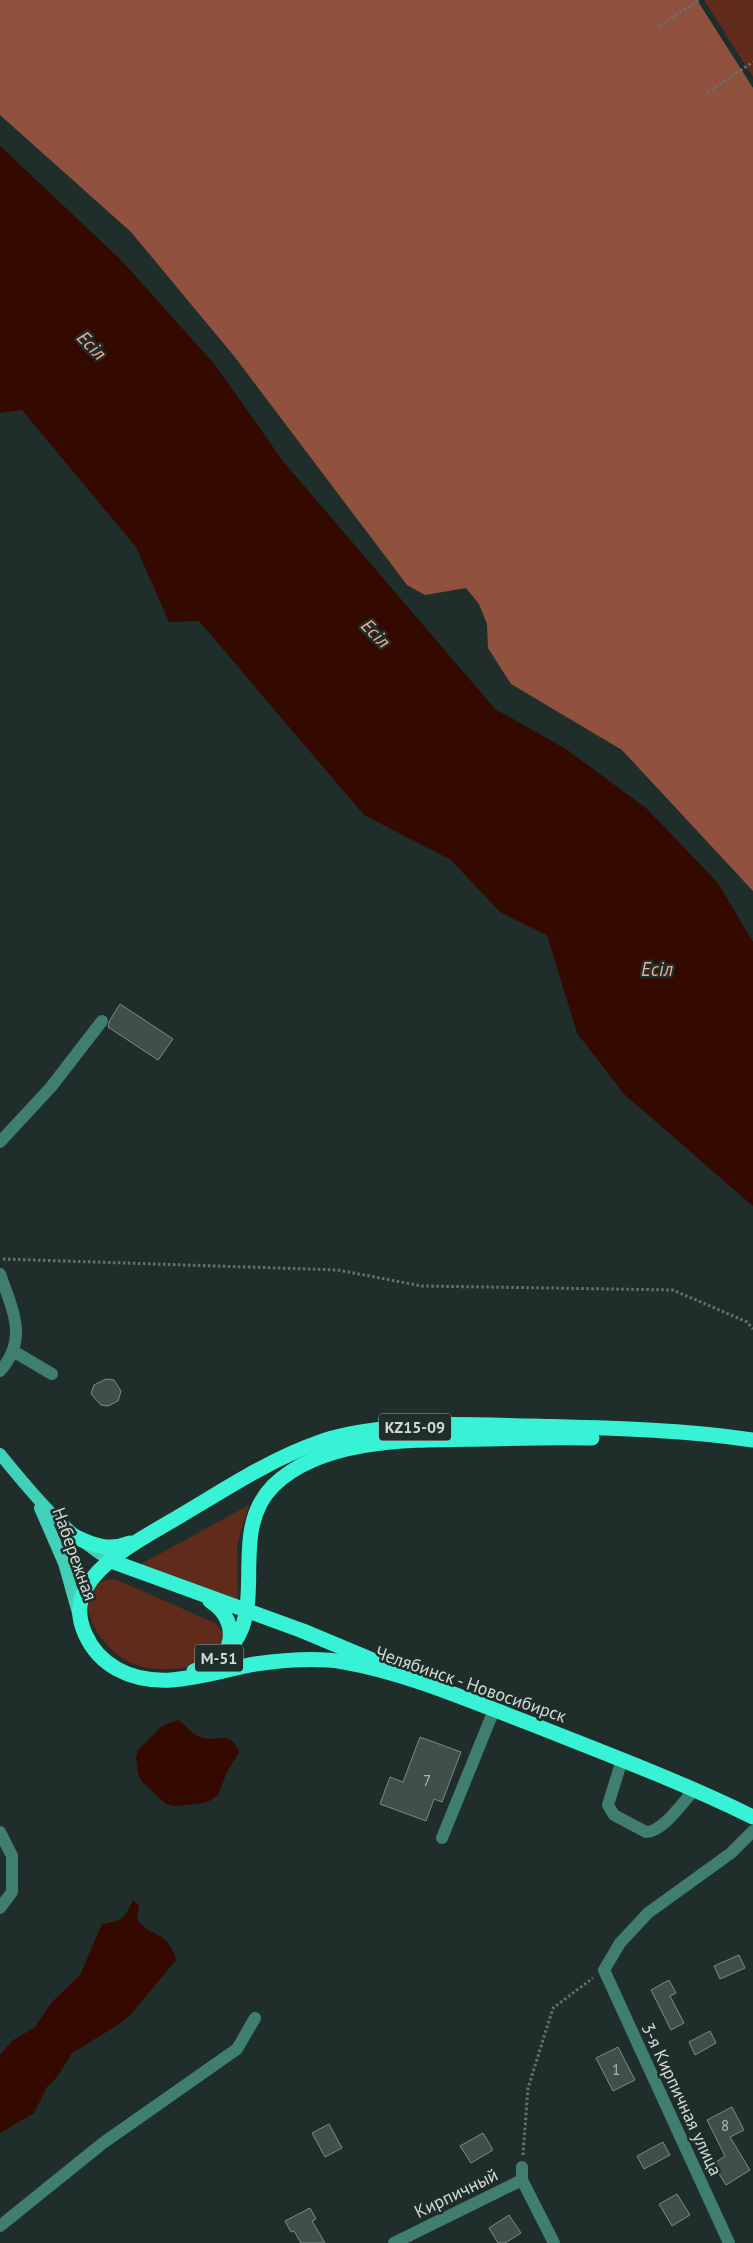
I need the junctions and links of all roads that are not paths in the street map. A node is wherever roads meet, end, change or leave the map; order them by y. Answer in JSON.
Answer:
{"nodes":[{"id":1,"x":102,"y":1021,"type":"dead end"},
{"id":2,"x":0,"y":1142,"type":"edge"},
{"id":3,"x":0,"y":1274,"type":"edge"},
{"id":4,"x":13,"y":1351,"type":"junction"},
{"id":5,"x":0,"y":1371,"type":"edge"},
{"id":6,"x":52,"y":1374,"type":"dead end"},
{"id":7,"x":753,"y":1440,"type":"edge"},
{"id":8,"x":753,"y":1444,"type":"edge"},
{"id":9,"x":0,"y":1454,"type":"edge"},
{"id":10,"x":36,"y":1499,"type":"junction"},
{"id":11,"x":154,"y":1532,"type":"junction"},
{"id":12,"x":76,"y":1537,"type":"junction"},
{"id":13,"x":110,"y":1561,"type":"junction"},
{"id":14,"x":199,"y":1594,"type":"junction"},
{"id":15,"x":248,"y":1612,"type":"junction"},
{"id":16,"x":80,"y":1621,"type":"junction"},
{"id":17,"x":225,"y":1653,"type":"junction"},
{"id":18,"x":168,"y":1680,"type":"junction"},
{"id":19,"x":468,"y":1700,"type":"junction"},
{"id":20,"x":494,"y":1710,"type":"junction"},
{"id":21,"x":622,"y":1760,"type":"junction"},
{"id":22,"x":694,"y":1790,"type":"junction"},
{"id":23,"x":753,"y":1817,"type":"edge"},
{"id":24,"x":753,"y":1831,"type":"edge"},
{"id":25,"x":0,"y":1832,"type":"edge"},
{"id":26,"x":442,"y":1838,"type":"dead end"},
{"id":27,"x":0,"y":1908,"type":"edge"},
{"id":28,"x":255,"y":2018,"type":"dead end"},
{"id":29,"x":522,"y":2167,"type":"road end"},
{"id":30,"x":522,"y":2180,"type":"junction"},
{"id":31,"x":0,"y":2226,"type":"edge"},
{"id":32,"x":394,"y":2243,"type":"edge"},
{"id":33,"x":554,"y":2243,"type":"edge"},
{"id":34,"x":729,"y":2243,"type":"edge"}],
"edges":[{"from":1,"to":2,"type":"street"},
{"from":3,"to":4,"type":"street"},
{"from":4,"to":5,"type":"street"},
{"from":4,"to":6,"type":"street"},
{"from":7,"to":11,"type":"highway","number":"KZ15-09"},
{"from":8,"to":15,"type":"highway","number":"KZ15-09"},
{"from":9,"to":10,"type":"main road","name":"Набережная"},
{"from":10,"to":12,"type":"main road","name":"Набережная"},
{"from":10,"to":16,"type":"main road","name":"Набережная"},
{"from":11,"to":12,"type":"highway"},
{"from":11,"to":13,"type":"highway","number":"KZ15-09"},
{"from":12,"to":13,"type":"main road","name":"Набережная"},
{"from":13,"to":14,"type":"highway"},
{"from":13,"to":16,"type":"highway","number":"KZ15-09"},
{"from":14,"to":15,"type":"highway"},
{"from":14,"to":17,"type":"highway"},
{"from":15,"to":17,"type":"highway","number":"M-51"},
{"from":15,"to":19,"type":"highway"},
{"from":16,"to":18,"type":"highway","name":"Челябинск - Новосибирск"},
{"from":17,"to":18,"type":"highway","number":"M-51"},
{"from":18,"to":19,"type":"highway","name":"Челябинск - Новосибирск"},
{"from":19,"to":20,"type":"highway","name":"Челябинск - Новосибирск"},
{"from":20,"to":21,"type":"highway","name":"Челябинск - Новосибирск"},
{"from":20,"to":26,"type":"street"},
{"from":21,"to":22,"type":"highway","name":"Челябинск - Новосибирск"},
{"from":21,"to":22,"type":"street"},
{"from":22,"to":23,"type":"highway","name":"Челябинск - Новосибирск"},
{"from":24,"to":34,"type":"street","name":"3-я Кирпичная улица"},
{"from":25,"to":27,"type":"street"},
{"from":28,"to":31,"type":"street"},
{"from":29,"to":30,"type":"street","name":"Кирпичный"},
{"from":30,"to":32,"type":"street","name":"Кирпичный"},
{"from":30,"to":33,"type":"street"}]}
